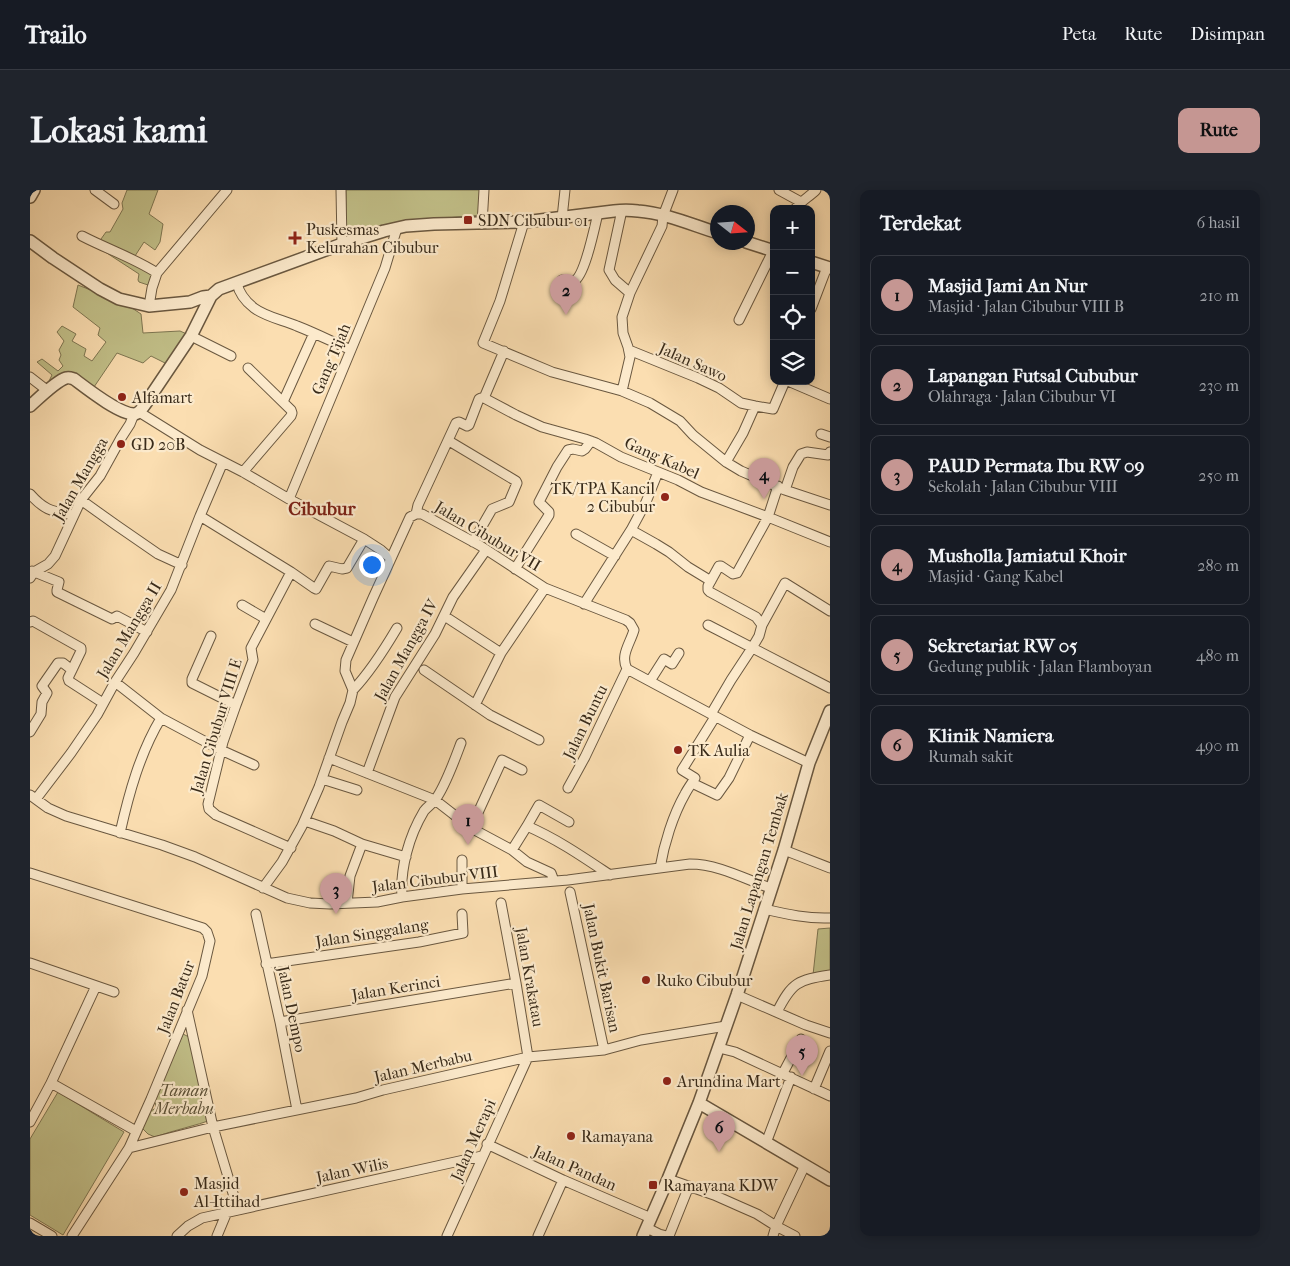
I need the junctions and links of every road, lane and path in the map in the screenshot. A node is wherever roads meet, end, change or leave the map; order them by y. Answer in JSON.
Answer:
{"nodes":[{"id":1,"x":96,"y":190,"type":"edge"},
{"id":2,"x":227,"y":190,"type":"edge"},
{"id":3,"x":341,"y":190,"type":"edge"},
{"id":4,"x":484,"y":190,"type":"edge"},
{"id":5,"x":565,"y":190,"type":"edge"},
{"id":6,"x":673,"y":190,"type":"edge"},
{"id":7,"x":779,"y":190,"type":"edge"},
{"id":8,"x":816,"y":190,"type":"edge"},
{"id":9,"x":114,"y":204,"type":"dead end"},
{"id":10,"x":798,"y":205,"type":"edge"},
{"id":11,"x":622,"y":210,"type":"junction"},
{"id":12,"x":598,"y":213,"type":"junction"},
{"id":13,"x":663,"y":216,"type":"junction"},
{"id":14,"x":562,"y":218,"type":"junction"},
{"id":15,"x":524,"y":222,"type":"junction"},
{"id":16,"x":482,"y":224,"type":"junction"},
{"id":17,"x":397,"y":228,"type":"junction"},
{"id":18,"x":710,"y":231,"type":"edge"},
{"id":19,"x":82,"y":236,"type":"dead end"},
{"id":20,"x":30,"y":240,"type":"edge"},
{"id":21,"x":342,"y":244,"type":"junction"},
{"id":22,"x":755,"y":245,"type":"edge"},
{"id":23,"x":770,"y":250,"type":"edge"},
{"id":24,"x":770,"y":257,"type":"edge"},
{"id":25,"x":815,"y":263,"type":"edge"},
{"id":26,"x":828,"y":267,"type":"edge"},
{"id":27,"x":157,"y":273,"type":"junction"},
{"id":28,"x":562,"y":280,"type":"dead end"},
{"id":29,"x":237,"y":283,"type":"junction"},
{"id":30,"x":630,"y":293,"type":"junction"},
{"id":31,"x":211,"y":296,"type":"junction"},
{"id":32,"x":815,"y":299,"type":"edge"},
{"id":33,"x":149,"y":306,"type":"junction"},
{"id":34,"x":739,"y":320,"type":"dead end"},
{"id":35,"x":314,"y":333,"type":"junction"},
{"id":36,"x":191,"y":336,"type":"junction"},
{"id":37,"x":351,"y":350,"type":"junction"},
{"id":38,"x":629,"y":350,"type":"junction"},
{"id":39,"x":504,"y":351,"type":"junction"},
{"id":40,"x":231,"y":356,"type":"dead end"},
{"id":41,"x":248,"y":368,"type":"dead end"},
{"id":42,"x":30,"y":377,"type":"edge"},
{"id":43,"x":784,"y":385,"type":"edge"},
{"id":44,"x":796,"y":385,"type":"edge"},
{"id":45,"x":48,"y":391,"type":"junction"},
{"id":46,"x":622,"y":391,"type":"junction"},
{"id":47,"x":484,"y":398,"type":"junction"},
{"id":48,"x":830,"y":399,"type":"edge"},
{"id":49,"x":283,"y":402,"type":"junction"},
{"id":50,"x":30,"y":406,"type":"edge"},
{"id":51,"x":754,"y":406,"type":"junction"},
{"id":52,"x":137,"y":413,"type":"junction"},
{"id":53,"x":449,"y":441,"type":"junction"},
{"id":54,"x":590,"y":441,"type":"junction"},
{"id":55,"x":830,"y":452,"type":"edge"},
{"id":56,"x":222,"y":462,"type":"junction"},
{"id":57,"x":726,"y":462,"type":"junction"},
{"id":58,"x":243,"y":472,"type":"junction"},
{"id":59,"x":658,"y":472,"type":"junction"},
{"id":60,"x":782,"y":488,"type":"junction"},
{"id":61,"x":30,"y":494,"type":"edge"},
{"id":62,"x":289,"y":499,"type":"junction"},
{"id":63,"x":81,"y":500,"type":"junction"},
{"id":64,"x":830,"y":505,"type":"edge"},
{"id":65,"x":416,"y":514,"type":"junction"},
{"id":66,"x":73,"y":515,"type":"junction"},
{"id":67,"x":200,"y":516,"type":"junction"},
{"id":68,"x":768,"y":516,"type":"junction"},
{"id":69,"x":631,"y":530,"type":"junction"},
{"id":70,"x":576,"y":534,"type":"dead end"},
{"id":71,"x":364,"y":539,"type":"junction"},
{"id":72,"x":473,"y":542,"type":"junction"},
{"id":73,"x":830,"y":542,"type":"edge"},
{"id":74,"x":486,"y":550,"type":"junction"},
{"id":75,"x":615,"y":556,"type":"junction"},
{"id":76,"x":390,"y":558,"type":"junction"},
{"id":77,"x":182,"y":565,"type":"junction"},
{"id":78,"x":515,"y":569,"type":"junction"},
{"id":79,"x":291,"y":572,"type":"junction"},
{"id":80,"x":31,"y":573,"type":"edge"},
{"id":81,"x":711,"y":581,"type":"junction"},
{"id":82,"x":545,"y":588,"type":"junction"},
{"id":83,"x":584,"y":604,"type":"junction"},
{"id":84,"x":242,"y":605,"type":"dead end"},
{"id":85,"x":830,"y":611,"type":"edge"},
{"id":86,"x":266,"y":619,"type":"junction"},
{"id":87,"x":449,"y":619,"type":"dead end"},
{"id":88,"x":30,"y":622,"type":"edge"},
{"id":89,"x":315,"y":624,"type":"dead end"},
{"id":90,"x":708,"y":624,"type":"dead end"},
{"id":91,"x":762,"y":625,"type":"junction"},
{"id":92,"x":397,"y":628,"type":"dead end"},
{"id":93,"x":147,"y":632,"type":"junction"},
{"id":94,"x":211,"y":636,"type":"dead end"},
{"id":95,"x":353,"y":642,"type":"junction"},
{"id":96,"x":752,"y":648,"type":"junction"},
{"id":97,"x":501,"y":653,"type":"junction"},
{"id":98,"x":678,"y":654,"type":"dead end"},
{"id":99,"x":627,"y":669,"type":"junction"},
{"id":100,"x":72,"y":670,"type":"junction"},
{"id":101,"x":424,"y":670,"type":"dead end"},
{"id":102,"x":650,"y":681,"type":"junction"},
{"id":103,"x":115,"y":682,"type":"junction"},
{"id":104,"x":830,"y":688,"type":"edge"},
{"id":105,"x":353,"y":690,"type":"junction"},
{"id":106,"x":103,"y":703,"type":"junction"},
{"id":107,"x":236,"y":705,"type":"junction"},
{"id":108,"x":475,"y":705,"type":"junction"},
{"id":109,"x":830,"y":713,"type":"edge"},
{"id":110,"x":713,"y":716,"type":"junction"},
{"id":111,"x":161,"y":718,"type":"junction"},
{"id":112,"x":30,"y":732,"type":"edge"},
{"id":113,"x":750,"y":736,"type":"junction"},
{"id":114,"x":539,"y":740,"type":"dead end"},
{"id":115,"x":461,"y":743,"type":"dead end"},
{"id":116,"x":221,"y":750,"type":"junction"},
{"id":117,"x":329,"y":758,"type":"junction"},
{"id":118,"x":809,"y":763,"type":"junction"},
{"id":119,"x":254,"y":766,"type":"dead end"},
{"id":120,"x":522,"y":770,"type":"dead end"},
{"id":121,"x":367,"y":772,"type":"junction"},
{"id":122,"x":322,"y":779,"type":"junction"},
{"id":123,"x":692,"y":783,"type":"junction"},
{"id":124,"x":568,"y":788,"type":"dead end"},
{"id":125,"x":357,"y":790,"type":"dead end"},
{"id":126,"x":33,"y":797,"type":"edge"},
{"id":127,"x":435,"y":800,"type":"junction"},
{"id":128,"x":305,"y":821,"type":"junction"},
{"id":129,"x":570,"y":822,"type":"dead end"},
{"id":130,"x":528,"y":826,"type":"junction"},
{"id":131,"x":471,"y":828,"type":"junction"},
{"id":132,"x":120,"y":833,"type":"junction"},
{"id":133,"x":362,"y":844,"type":"junction"},
{"id":134,"x":290,"y":848,"type":"junction"},
{"id":135,"x":512,"y":850,"type":"junction"},
{"id":136,"x":784,"y":850,"type":"junction"},
{"id":137,"x":406,"y":857,"type":"junction"},
{"id":138,"x":462,"y":860,"type":"dead end"},
{"id":139,"x":660,"y":868,"type":"junction"},
{"id":140,"x":830,"y":868,"type":"edge"},
{"id":141,"x":30,"y":873,"type":"edge"},
{"id":142,"x":610,"y":875,"type":"junction"},
{"id":143,"x":554,"y":881,"type":"junction"},
{"id":144,"x":263,"y":888,"type":"junction"},
{"id":145,"x":770,"y":888,"type":"junction"},
{"id":146,"x":462,"y":889,"type":"junction"},
{"id":147,"x":570,"y":892,"type":"dead end"},
{"id":148,"x":402,"y":897,"type":"junction"},
{"id":149,"x":347,"y":903,"type":"junction"},
{"id":150,"x":501,"y":903,"type":"dead end"},
{"id":151,"x":764,"y":909,"type":"junction"},
{"id":152,"x":256,"y":914,"type":"dead end"},
{"id":153,"x":462,"y":914,"type":"dead end"},
{"id":154,"x":830,"y":918,"type":"edge"},
{"id":155,"x":30,"y":963,"type":"edge"},
{"id":156,"x":266,"y":964,"type":"junction"},
{"id":157,"x":830,"y":974,"type":"edge"},
{"id":158,"x":516,"y":983,"type":"junction"},
{"id":159,"x":96,"y":986,"type":"junction"},
{"id":160,"x":114,"y":992,"type":"dead end"},
{"id":161,"x":737,"y":995,"type":"junction"},
{"id":162,"x":187,"y":1010,"type":"junction"},
{"id":163,"x":777,"y":1012,"type":"junction"},
{"id":164,"x":280,"y":1022,"type":"junction"},
{"id":165,"x":726,"y":1026,"type":"junction"},
{"id":166,"x":830,"y":1033,"type":"edge"},
{"id":167,"x":801,"y":1039,"type":"dead end"},
{"id":168,"x":719,"y":1048,"type":"junction"},
{"id":169,"x":604,"y":1050,"type":"junction"},
{"id":170,"x":830,"y":1051,"type":"edge"},
{"id":171,"x":528,"y":1057,"type":"junction"},
{"id":172,"x":787,"y":1075,"type":"junction"},
{"id":173,"x":51,"y":1083,"type":"junction"},
{"id":174,"x":814,"y":1089,"type":"junction"},
{"id":175,"x":830,"y":1096,"type":"edge"},
{"id":176,"x":700,"y":1103,"type":"junction"},
{"id":177,"x":297,"y":1110,"type":"junction"},
{"id":178,"x":30,"y":1122,"type":"edge"},
{"id":179,"x":213,"y":1127,"type":"junction"},
{"id":180,"x":136,"y":1130,"type":"junction"},
{"id":181,"x":766,"y":1143,"type":"junction"},
{"id":182,"x":488,"y":1144,"type":"junction"},
{"id":183,"x":129,"y":1148,"type":"junction"},
{"id":184,"x":482,"y":1156,"type":"junction"},
{"id":185,"x":805,"y":1165,"type":"junction"},
{"id":186,"x":668,"y":1179,"type":"junction"},
{"id":187,"x":563,"y":1180,"type":"junction"},
{"id":188,"x":830,"y":1180,"type":"edge"},
{"id":189,"x":689,"y":1186,"type":"junction"},
{"id":190,"x":238,"y":1210,"type":"junction"},
{"id":191,"x":227,"y":1212,"type":"junction"},
{"id":192,"x":30,"y":1223,"type":"edge"},
{"id":193,"x":776,"y":1226,"type":"junction"},
{"id":194,"x":647,"y":1227,"type":"edge"},
{"id":195,"x":52,"y":1236,"type":"edge"},
{"id":196,"x":72,"y":1236,"type":"edge"},
{"id":197,"x":177,"y":1236,"type":"edge"},
{"id":198,"x":217,"y":1236,"type":"edge"},
{"id":199,"x":446,"y":1236,"type":"edge"},
{"id":200,"x":538,"y":1236,"type":"edge"},
{"id":201,"x":668,"y":1236,"type":"edge"},
{"id":202,"x":773,"y":1236,"type":"edge"},
{"id":203,"x":794,"y":1236,"type":"edge"}],
"edges":[{"from":1,"to":9,"type":"street"},
{"from":2,"to":27,"type":"street"},
{"from":3,"to":21,"type":"street"},
{"from":4,"to":16,"type":"street"},
{"from":5,"to":14,"type":"street"},
{"from":6,"to":13,"type":"street"},
{"from":7,"to":10,"type":"street"},
{"from":8,"to":10,"type":"street"},
{"from":11,"to":12,"type":"street"},
{"from":11,"to":13,"type":"street"},
{"from":11,"to":30,"type":"street"},
{"from":12,"to":14,"type":"street"},
{"from":12,"to":28,"type":"street"},
{"from":13,"to":18,"type":"street"},
{"from":13,"to":30,"type":"street"},
{"from":14,"to":15,"type":"street"},
{"from":15,"to":16,"type":"street"},
{"from":15,"to":39,"type":"street"},
{"from":16,"to":17,"type":"street"},
{"from":17,"to":21,"type":"street"},
{"from":17,"to":37,"type":"street","name":"Gang Tijah"},
{"from":19,"to":27,"type":"street"},
{"from":20,"to":33,"type":"street"},
{"from":21,"to":29,"type":"street"},
{"from":22,"to":23,"type":"street"},
{"from":24,"to":34,"type":"street"},
{"from":25,"to":26,"type":"street"},
{"from":26,"to":32,"type":"street"},
{"from":27,"to":33,"type":"street"},
{"from":29,"to":31,"type":"street"},
{"from":29,"to":35,"type":"street"},
{"from":30,"to":38,"type":"street"},
{"from":31,"to":33,"type":"street"},
{"from":31,"to":36,"type":"street"},
{"from":35,"to":37,"type":"street"},
{"from":35,"to":49,"type":"street"},
{"from":36,"to":40,"type":"street"},
{"from":36,"to":52,"type":"street"},
{"from":37,"to":62,"type":"street","name":"Gang Tijah"},
{"from":38,"to":46,"type":"street"},
{"from":38,"to":51,"type":"street","name":"Jalan Sawo"},
{"from":39,"to":46,"type":"street"},
{"from":39,"to":47,"type":"street"},
{"from":41,"to":49,"type":"street"},
{"from":42,"to":45,"type":"street"},
{"from":43,"to":51,"type":"street","name":"Jalan Sawo"},
{"from":44,"to":48,"type":"street"},
{"from":45,"to":50,"type":"street"},
{"from":45,"to":52,"type":"street"},
{"from":46,"to":57,"type":"street"},
{"from":47,"to":53,"type":"street"},
{"from":47,"to":54,"type":"street","name":"Gang Kabel"},
{"from":49,"to":58,"type":"street"},
{"from":51,"to":57,"type":"street"},
{"from":52,"to":56,"type":"street"},
{"from":52,"to":63,"type":"street","name":"Jalan Mangga"},
{"from":53,"to":65,"type":"street"},
{"from":53,"to":72,"type":"street"},
{"from":54,"to":59,"type":"street","name":"Gang Kabel"},
{"from":54,"to":78,"type":"street"},
{"from":55,"to":60,"type":"street"},
{"from":56,"to":58,"type":"street"},
{"from":56,"to":67,"type":"street","name":"Jalan Mangga II"},
{"from":57,"to":60,"type":"street"},
{"from":58,"to":62,"type":"street"},
{"from":59,"to":68,"type":"street","name":"Gang Kabel"},
{"from":59,"to":69,"type":"street"},
{"from":60,"to":64,"type":"street"},
{"from":60,"to":68,"type":"street"},
{"from":61,"to":66,"type":"street"},
{"from":62,"to":71,"type":"street"},
{"from":63,"to":66,"type":"street","name":"Jalan Mangga"},
{"from":63,"to":77,"type":"street"},
{"from":65,"to":72,"type":"street","name":"Jalan Cibubur VII"},
{"from":65,"to":76,"type":"street","name":"Jalan Cibubur VII"},
{"from":66,"to":80,"type":"street","name":"Jalan Mangga"},
{"from":67,"to":77,"type":"street","name":"Jalan Mangga II"},
{"from":67,"to":79,"type":"street"},
{"from":68,"to":73,"type":"street","name":"Gang Kabel"},
{"from":68,"to":81,"type":"street"},
{"from":69,"to":75,"type":"street"},
{"from":69,"to":81,"type":"street"},
{"from":70,"to":75,"type":"street"},
{"from":71,"to":76,"type":"street"},
{"from":71,"to":79,"type":"street"},
{"from":72,"to":74,"type":"street","name":"Jalan Cibubur VII"},
{"from":74,"to":78,"type":"street","name":"Jalan Cibubur VII"},
{"from":74,"to":121,"type":"street","name":"Jalan Mangga IV"},
{"from":75,"to":83,"type":"street"},
{"from":76,"to":95,"type":"street","name":"Jalan Cibubur VII"},
{"from":77,"to":93,"type":"street","name":"Jalan Mangga II"},
{"from":78,"to":82,"type":"street","name":"Jalan Cibubur VII"},
{"from":79,"to":86,"type":"street","name":"Jalan Cibubur VIII E"},
{"from":80,"to":93,"type":"street"},
{"from":81,"to":91,"type":"street"},
{"from":82,"to":83,"type":"street","name":"Jalan Cibubur VII"},
{"from":82,"to":97,"type":"street"},
{"from":83,"to":99,"type":"street","name":"Jalan Cibubur VII"},
{"from":84,"to":86,"type":"street"},
{"from":85,"to":91,"type":"street"},
{"from":86,"to":107,"type":"street","name":"Jalan Cibubur VIII E"},
{"from":87,"to":97,"type":"street"},
{"from":88,"to":100,"type":"street"},
{"from":89,"to":95,"type":"street"},
{"from":90,"to":96,"type":"street"},
{"from":91,"to":96,"type":"street"},
{"from":92,"to":105,"type":"street"},
{"from":93,"to":103,"type":"street","name":"Jalan Mangga II"},
{"from":94,"to":107,"type":"street"},
{"from":95,"to":105,"type":"street","name":"Jalan Cibubur VII"},
{"from":96,"to":104,"type":"street"},
{"from":96,"to":110,"type":"street"},
{"from":97,"to":108,"type":"street"},
{"from":98,"to":102,"type":"street"},
{"from":99,"to":102,"type":"street"},
{"from":99,"to":124,"type":"street","name":"Jalan Buntu"},
{"from":100,"to":106,"type":"street"},
{"from":100,"to":112,"type":"street"},
{"from":101,"to":108,"type":"street"},
{"from":102,"to":110,"type":"street"},
{"from":103,"to":106,"type":"street","name":"Jalan Mangga II"},
{"from":103,"to":111,"type":"street"},
{"from":105,"to":117,"type":"street"},
{"from":106,"to":126,"type":"street","name":"Jalan Mangga II"},
{"from":107,"to":116,"type":"street","name":"Jalan Cibubur VIII E"},
{"from":108,"to":114,"type":"street"},
{"from":109,"to":118,"type":"street","name":"Jalan Lapangan Tembak"},
{"from":110,"to":113,"type":"street"},
{"from":110,"to":123,"type":"street"},
{"from":111,"to":116,"type":"street"},
{"from":111,"to":132,"type":"street"},
{"from":113,"to":118,"type":"street"},
{"from":113,"to":123,"type":"street"},
{"from":115,"to":127,"type":"street"},
{"from":116,"to":119,"type":"street"},
{"from":116,"to":134,"type":"street","name":"Jalan Cibubur VIII E"},
{"from":117,"to":121,"type":"street"},
{"from":117,"to":122,"type":"street"},
{"from":118,"to":136,"type":"street","name":"Jalan Lapangan Tembak"},
{"from":120,"to":131,"type":"street"},
{"from":121,"to":127,"type":"street"},
{"from":122,"to":125,"type":"street"},
{"from":122,"to":128,"type":"street"},
{"from":123,"to":139,"type":"street"},
{"from":126,"to":132,"type":"street","name":"Jalan Cibubur VIII"},
{"from":127,"to":131,"type":"street"},
{"from":127,"to":137,"type":"street"},
{"from":128,"to":133,"type":"street"},
{"from":128,"to":134,"type":"street"},
{"from":129,"to":130,"type":"street"},
{"from":130,"to":135,"type":"street"},
{"from":130,"to":142,"type":"street"},
{"from":131,"to":135,"type":"street"},
{"from":132,"to":144,"type":"street","name":"Jalan Cibubur VIII"},
{"from":133,"to":137,"type":"street"},
{"from":133,"to":149,"type":"street"},
{"from":134,"to":144,"type":"street"},
{"from":135,"to":143,"type":"street"},
{"from":136,"to":140,"type":"street"},
{"from":136,"to":145,"type":"street","name":"Jalan Lapangan Tembak"},
{"from":137,"to":148,"type":"street"},
{"from":138,"to":146,"type":"street"},
{"from":139,"to":142,"type":"street","name":"Jalan Cibubur VIII"},
{"from":139,"to":145,"type":"street","name":"Jalan Cibubur VIII"},
{"from":141,"to":162,"type":"street","name":"Jalan Batur"},
{"from":142,"to":143,"type":"street","name":"Jalan Cibubur VIII"},
{"from":143,"to":146,"type":"street","name":"Jalan Cibubur VIII"},
{"from":144,"to":149,"type":"street","name":"Jalan Cibubur VIII"},
{"from":145,"to":151,"type":"street","name":"Jalan Lapangan Tembak"},
{"from":146,"to":148,"type":"street","name":"Jalan Cibubur VIII"},
{"from":147,"to":169,"type":"street","name":"Jalan Bukit Barisan"},
{"from":148,"to":149,"type":"street","name":"Jalan Cibubur VIII"},
{"from":150,"to":158,"type":"street","name":"Jalan Krakatau"},
{"from":151,"to":154,"type":"street"},
{"from":151,"to":161,"type":"street","name":"Jalan Lapangan Tembak"},
{"from":152,"to":156,"type":"street","name":"Jalan Dempo"},
{"from":153,"to":156,"type":"street","name":"Jalan Singgalang"},
{"from":155,"to":159,"type":"street"},
{"from":156,"to":164,"type":"street","name":"Jalan Dempo"},
{"from":157,"to":163,"type":"street"},
{"from":158,"to":164,"type":"street","name":"Jalan Kerinci"},
{"from":158,"to":171,"type":"street","name":"Jalan Krakatau"},
{"from":159,"to":160,"type":"street"},
{"from":159,"to":173,"type":"street"},
{"from":161,"to":163,"type":"street"},
{"from":161,"to":165,"type":"street","name":"Jalan Lapangan Tembak"},
{"from":162,"to":179,"type":"street"},
{"from":162,"to":180,"type":"street","name":"Jalan Batur"},
{"from":163,"to":166,"type":"street"},
{"from":164,"to":177,"type":"street","name":"Jalan Dempo"},
{"from":165,"to":168,"type":"street","name":"Jalan Lapangan Tembak"},
{"from":165,"to":169,"type":"street","name":"Jalan Merbabu"},
{"from":167,"to":172,"type":"street"},
{"from":168,"to":172,"type":"street"},
{"from":168,"to":176,"type":"street","name":"Jalan Lapangan Tembak"},
{"from":169,"to":171,"type":"street","name":"Jalan Merbabu"},
{"from":170,"to":174,"type":"street"},
{"from":171,"to":177,"type":"street","name":"Jalan Merbabu"},
{"from":171,"to":182,"type":"street","name":"Jalan Merapi"},
{"from":172,"to":174,"type":"street"},
{"from":172,"to":181,"type":"street"},
{"from":173,"to":178,"type":"street"},
{"from":173,"to":180,"type":"street"},
{"from":174,"to":175,"type":"street"},
{"from":176,"to":181,"type":"street"},
{"from":176,"to":186,"type":"street","name":"Jalan Lapangan Tembak"},
{"from":177,"to":179,"type":"street","name":"Jalan Merbabu"},
{"from":179,"to":183,"type":"street","name":"Jalan Merbabu"},
{"from":179,"to":190,"type":"street"},
{"from":180,"to":183,"type":"street","name":"Jalan Batur"},
{"from":181,"to":185,"type":"street"},
{"from":182,"to":184,"type":"street","name":"Jalan Merapi"},
{"from":182,"to":187,"type":"street","name":"Jalan Pandan"},
{"from":183,"to":196,"type":"street","name":"Jalan Batur"},
{"from":184,"to":190,"type":"street","name":"Jalan Wilis"},
{"from":184,"to":199,"type":"street","name":"Jalan Merapi"},
{"from":185,"to":188,"type":"street"},
{"from":185,"to":193,"type":"street"},
{"from":186,"to":189,"type":"street"},
{"from":186,"to":194,"type":"street","name":"Jalan Lapangan Tembak"},
{"from":187,"to":194,"type":"street","name":"Jalan Pandan"},
{"from":187,"to":200,"type":"street"},
{"from":189,"to":193,"type":"street"},
{"from":189,"to":201,"type":"street"},
{"from":190,"to":191,"type":"street","name":"Jalan Wilis"},
{"from":191,"to":197,"type":"street","name":"Jalan Wilis"},
{"from":191,"to":198,"type":"street"},
{"from":192,"to":195,"type":"street"},
{"from":193,"to":202,"type":"street"},
{"from":193,"to":203,"type":"street"},
{"from":194,"to":201,"type":"street","name":"Jalan Pandan"}]}
